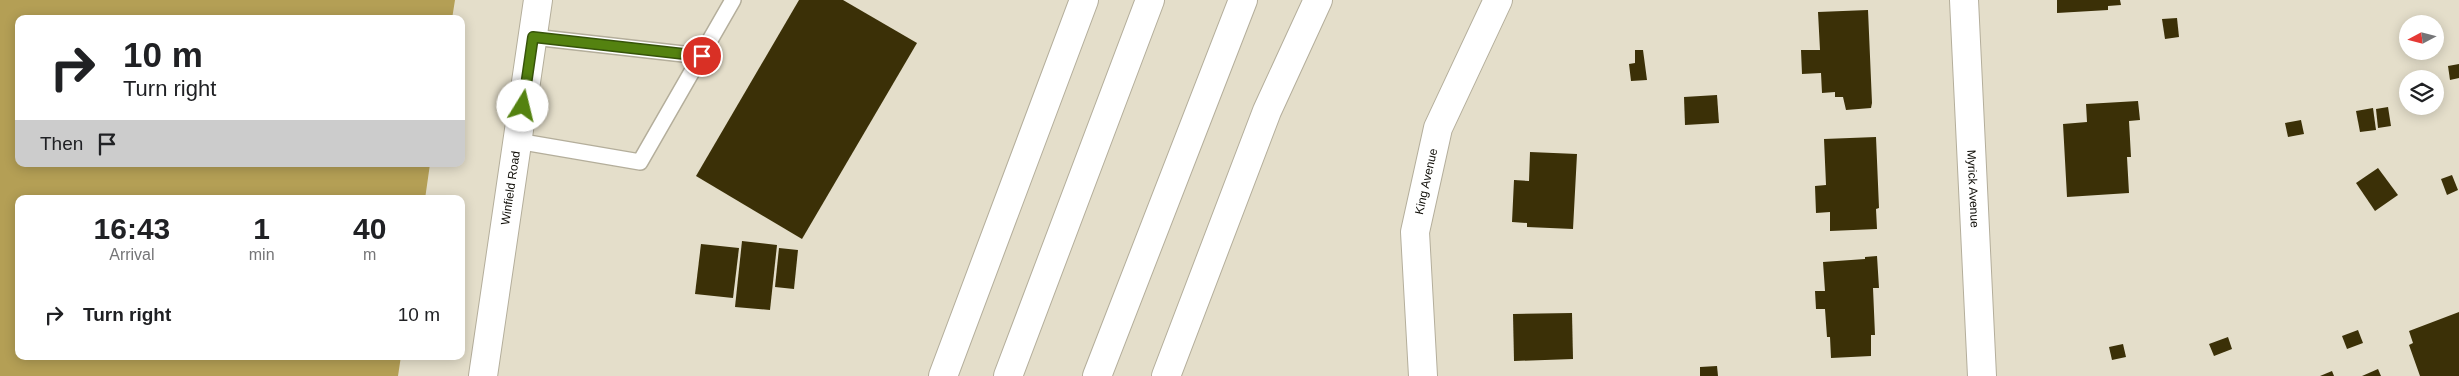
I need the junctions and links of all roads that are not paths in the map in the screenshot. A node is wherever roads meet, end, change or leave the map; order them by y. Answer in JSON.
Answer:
{"nodes":[{"id":1,"x":538,"y":0,"type":"edge"},
{"id":2,"x":733,"y":0,"type":"edge"},
{"id":3,"x":1084,"y":0,"type":"edge"},
{"id":4,"x":1150,"y":0,"type":"edge"},
{"id":5,"x":1243,"y":0,"type":"edge"},
{"id":6,"x":1318,"y":0,"type":"edge"},
{"id":7,"x":1498,"y":0,"type":"edge"},
{"id":8,"x":1964,"y":0,"type":"edge"},
{"id":9,"x":533,"y":37,"type":"junction"},
{"id":10,"x":702,"y":56,"type":"junction"},
{"id":11,"x":517,"y":141,"type":"junction"},
{"id":12,"x":958,"y":334,"type":"junction"},
{"id":13,"x":483,"y":376,"type":"edge"},
{"id":14,"x":932,"y":376,"type":"edge"},
{"id":15,"x":943,"y":376,"type":"edge"},
{"id":16,"x":1008,"y":376,"type":"edge"},
{"id":17,"x":1097,"y":376,"type":"edge"},
{"id":18,"x":1166,"y":376,"type":"edge"},
{"id":19,"x":1422,"y":376,"type":"edge"},
{"id":20,"x":1982,"y":376,"type":"edge"}],
"edges":[{"from":1,"to":9,"type":"main road","name":"Winfield Road"},
{"from":2,"to":10,"type":"lane"},
{"from":3,"to":12,"type":"main road"},
{"from":4,"to":16,"type":"main road"},
{"from":5,"to":17,"type":"main road"},
{"from":6,"to":18,"type":"main road"},
{"from":7,"to":19,"type":"main road","name":"King Avenue"},
{"from":8,"to":20,"type":"main road","name":"Myrick Avenue"},
{"from":9,"to":10,"type":"lane"},
{"from":9,"to":11,"type":"main road","name":"Winfield Road"},
{"from":10,"to":11,"type":"lane"},
{"from":11,"to":13,"type":"main road","name":"Winfield Road"},
{"from":12,"to":14,"type":"main road"},
{"from":12,"to":15,"type":"main road"}]}
